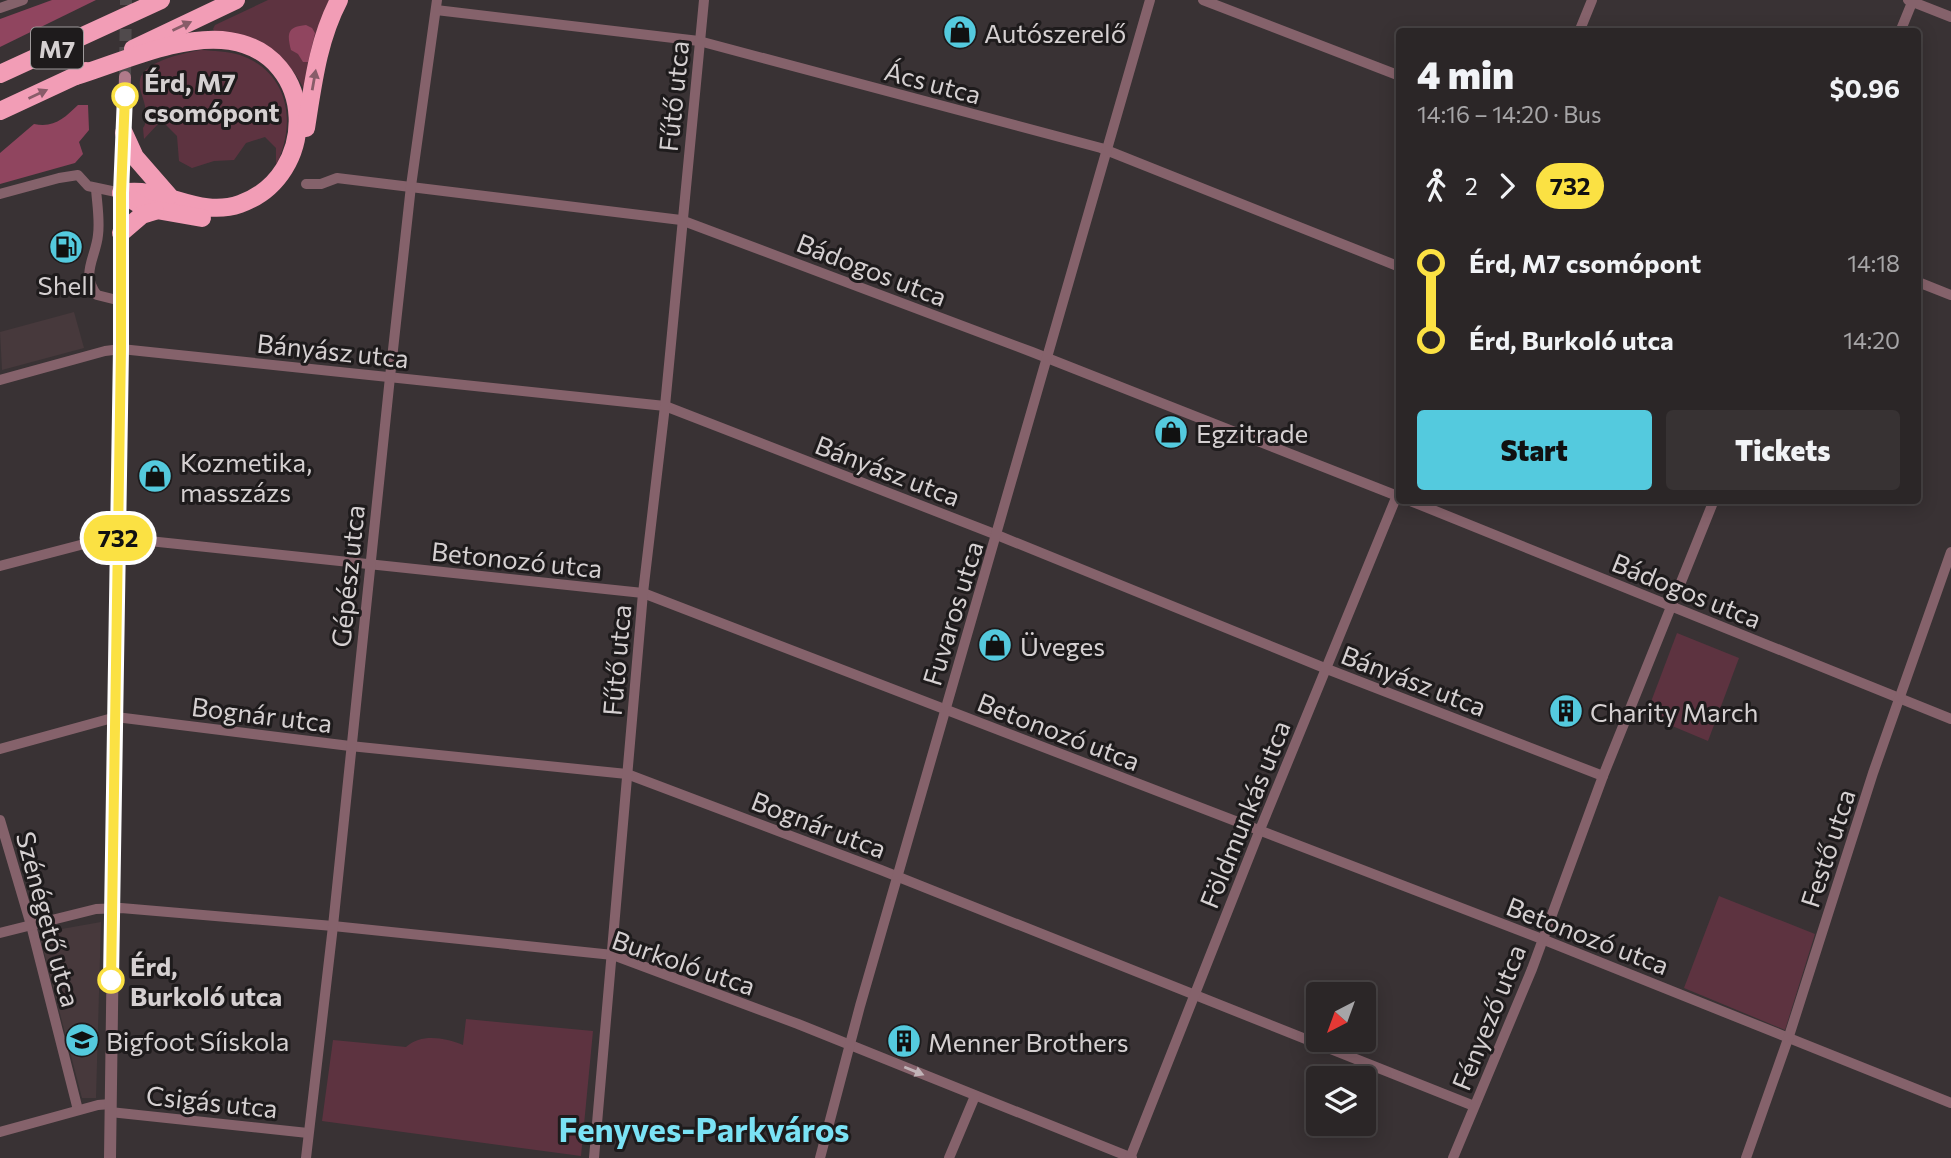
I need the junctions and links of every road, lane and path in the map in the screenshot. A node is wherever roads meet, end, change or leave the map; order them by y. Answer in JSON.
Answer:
{"nodes":[{"id":1,"x":23,"y":0,"type":"edge"},
{"id":2,"x":146,"y":0,"type":"edge"},
{"id":3,"x":161,"y":0,"type":"edge"},
{"id":4,"x":236,"y":0,"type":"edge"},
{"id":5,"x":339,"y":0,"type":"edge"},
{"id":6,"x":704,"y":0,"type":"edge"},
{"id":7,"x":1150,"y":0,"type":"edge"},
{"id":8,"x":1203,"y":0,"type":"edge"},
{"id":9,"x":1592,"y":0,"type":"edge"},
{"id":10,"x":1911,"y":1,"type":"edge"},
{"id":11,"x":437,"y":5,"type":"edge"},
{"id":12,"x":0,"y":8,"type":"edge"},
{"id":13,"x":1951,"y":17,"type":"edge"},
{"id":14,"x":115,"y":22,"type":"junction"},
{"id":15,"x":1581,"y":28,"type":"edge"},
{"id":16,"x":1901,"y":28,"type":"edge"},
{"id":17,"x":699,"y":41,"type":"junction"},
{"id":18,"x":0,"y":74,"type":"edge"},
{"id":19,"x":1396,"y":74,"type":"edge"},
{"id":20,"x":76,"y":76,"type":"junction"},
{"id":21,"x":125,"y":77,"type":"tunnel mouth"},
{"id":22,"x":0,"y":111,"type":"edge"},
{"id":23,"x":124,"y":133,"type":"junction"},
{"id":24,"x":1108,"y":151,"type":"junction"},
{"id":25,"x":306,"y":184,"type":"dead end"},
{"id":26,"x":411,"y":186,"type":"junction"},
{"id":27,"x":96,"y":189,"type":"junction"},
{"id":28,"x":121,"y":193,"type":"junction"},
{"id":29,"x":0,"y":194,"type":"edge"},
{"id":30,"x":172,"y":199,"type":"junction"},
{"id":31,"x":155,"y":211,"type":"junction"},
{"id":32,"x":681,"y":220,"type":"junction"},
{"id":33,"x":121,"y":233,"type":"junction"},
{"id":34,"x":1396,"y":265,"type":"edge"},
{"id":35,"x":1921,"y":283,"type":"edge"},
{"id":36,"x":1951,"y":295,"type":"edge"},
{"id":37,"x":121,"y":300,"type":"junction"},
{"id":38,"x":121,"y":349,"type":"junction"},
{"id":39,"x":1048,"y":359,"type":"junction"},
{"id":40,"x":390,"y":377,"type":"junction"},
{"id":41,"x":0,"y":380,"type":"edge"},
{"id":42,"x":665,"y":406,"type":"junction"},
{"id":43,"x":1396,"y":493,"type":"edge"},
{"id":44,"x":1396,"y":501,"type":"edge"},
{"id":45,"x":1418,"y":504,"type":"edge"},
{"id":46,"x":1712,"y":504,"type":"edge"},
{"id":47,"x":997,"y":535,"type":"junction"},
{"id":48,"x":118,"y":538,"type":"junction"},
{"id":49,"x":1951,"y":552,"type":"edge"},
{"id":50,"x":369,"y":565,"type":"junction"},
{"id":51,"x":0,"y":566,"type":"edge"},
{"id":52,"x":643,"y":593,"type":"junction"},
{"id":53,"x":1673,"y":606,"type":"junction"},
{"id":54,"x":1327,"y":669,"type":"junction"},
{"id":55,"x":1901,"y":698,"type":"junction"},
{"id":56,"x":945,"y":708,"type":"junction"},
{"id":57,"x":116,"y":717,"type":"junction"},
{"id":58,"x":1951,"y":719,"type":"edge"},
{"id":59,"x":350,"y":746,"type":"junction"},
{"id":60,"x":0,"y":749,"type":"edge"},
{"id":61,"x":627,"y":774,"type":"junction"},
{"id":62,"x":1603,"y":776,"type":"junction"},
{"id":63,"x":0,"y":820,"type":"edge"},
{"id":64,"x":1259,"y":832,"type":"junction"},
{"id":65,"x":897,"y":877,"type":"junction"},
{"id":66,"x":112,"y":908,"type":"junction"},
{"id":67,"x":31,"y":925,"type":"junction"},
{"id":68,"x":333,"y":926,"type":"junction"},
{"id":69,"x":0,"y":933,"type":"edge"},
{"id":70,"x":1542,"y":939,"type":"junction"},
{"id":71,"x":613,"y":955,"type":"junction"},
{"id":72,"x":1194,"y":995,"type":"junction"},
{"id":73,"x":1789,"y":1036,"type":"junction"},
{"id":74,"x":850,"y":1045,"type":"junction"},
{"id":75,"x":975,"y":1096,"type":"junction"},
{"id":76,"x":1951,"y":1103,"type":"edge"},
{"id":77,"x":1474,"y":1106,"type":"junction"},
{"id":78,"x":110,"y":1108,"type":"junction"},
{"id":79,"x":78,"y":1110,"type":"junction"},
{"id":80,"x":0,"y":1132,"type":"edge"},
{"id":81,"x":309,"y":1133,"type":"junction"},
{"id":82,"x":110,"y":1158,"type":"edge"},
{"id":83,"x":306,"y":1158,"type":"edge"},
{"id":84,"x":594,"y":1158,"type":"edge"},
{"id":85,"x":820,"y":1158,"type":"edge"},
{"id":86,"x":949,"y":1158,"type":"edge"},
{"id":87,"x":1131,"y":1158,"type":"edge"},
{"id":88,"x":1453,"y":1158,"type":"edge"},
{"id":89,"x":1746,"y":1158,"type":"edge"}],
"edges":[{"from":1,"to":12,"type":"street"},
{"from":2,"to":14,"type":"highway"},
{"from":3,"to":14,"type":"highway","number":"M7"},
{"from":20,"to":4,"type":"highway","number":"M7","one_way":true},
{"from":31,"to":5,"type":"highway","one_way":true},
{"from":6,"to":17,"type":"street","name":"Fűtő utca"},
{"from":7,"to":24,"type":"street","name":"Fuvaros utca"},
{"from":8,"to":19,"type":"street"},
{"from":9,"to":15,"type":"street"},
{"from":10,"to":13,"type":"street"},
{"from":10,"to":16,"type":"street"},
{"from":11,"to":17,"type":"street","name":"Ács utca"},
{"from":11,"to":26,"type":"street","name":"Gépész utca"},
{"from":14,"to":18,"type":"highway","number":"M7"},
{"from":17,"to":24,"type":"street","name":"Ács utca"},
{"from":17,"to":32,"type":"street","name":"Fűtő utca"},
{"from":22,"to":20,"type":"highway","number":"M7","one_way":true},
{"from":20,"to":30,"type":"highway"},
{"from":21,"to":23,"type":"main road"},
{"from":23,"to":28,"type":"main road"},
{"from":23,"to":30,"type":"highway"},
{"from":24,"to":34,"type":"street","name":"Ács utca"},
{"from":24,"to":39,"type":"street","name":"Fuvaros utca"},
{"from":25,"to":26,"type":"street","name":"Bádogos utca"},
{"from":26,"to":32,"type":"street","name":"Bádogos utca"},
{"from":26,"to":40,"type":"street","name":"Gépész utca"},
{"from":27,"to":28,"type":"street"},
{"from":27,"to":29,"type":"street"},
{"from":27,"to":37,"type":"street"},
{"from":28,"to":30,"type":"highway"},
{"from":28,"to":31,"type":"highway"},
{"from":28,"to":33,"type":"street"},
{"from":31,"to":33,"type":"highway"},
{"from":32,"to":39,"type":"street","name":"Bádogos utca"},
{"from":32,"to":42,"type":"street","name":"Fűtő utca"},
{"from":33,"to":37,"type":"street"},
{"from":35,"to":36,"type":"street"},
{"from":37,"to":38,"type":"street"},
{"from":38,"to":40,"type":"street","name":"Bányász utca"},
{"from":38,"to":41,"type":"street","name":"Bányász utca"},
{"from":38,"to":48,"type":"street"},
{"from":39,"to":43,"type":"street","name":"Bádogos utca"},
{"from":39,"to":47,"type":"street","name":"Fuvaros utca"},
{"from":40,"to":42,"type":"street","name":"Bányász utca"},
{"from":40,"to":50,"type":"street","name":"Gépész utca"},
{"from":42,"to":47,"type":"street","name":"Bányász utca"},
{"from":42,"to":52,"type":"street","name":"Fűtő utca"},
{"from":44,"to":54,"type":"street","name":"Földmunkás utca"},
{"from":45,"to":53,"type":"street","name":"Bádogos utca"},
{"from":46,"to":53,"type":"street","name":"Fényező utca"},
{"from":47,"to":54,"type":"street","name":"Bányász utca"},
{"from":47,"to":56,"type":"street","name":"Fuvaros utca"},
{"from":48,"to":50,"type":"street","name":"Betonozó utca"},
{"from":48,"to":51,"type":"street","name":"Betonozó utca"},
{"from":48,"to":57,"type":"street"},
{"from":49,"to":55,"type":"street","name":"Festő utca"},
{"from":50,"to":52,"type":"street","name":"Betonozó utca"},
{"from":50,"to":59,"type":"street","name":"Gépész utca"},
{"from":52,"to":56,"type":"street","name":"Betonozó utca"},
{"from":52,"to":61,"type":"street","name":"Fűtő utca"},
{"from":53,"to":55,"type":"street","name":"Bádogos utca"},
{"from":53,"to":62,"type":"street","name":"Fényező utca"},
{"from":54,"to":62,"type":"street","name":"Bányász utca"},
{"from":54,"to":64,"type":"street","name":"Földmunkás utca"},
{"from":55,"to":58,"type":"street","name":"Bádogos utca"},
{"from":55,"to":73,"type":"street","name":"Festő utca"},
{"from":56,"to":64,"type":"street","name":"Betonozó utca"},
{"from":56,"to":65,"type":"street","name":"Fuvaros utca"},
{"from":57,"to":59,"type":"street","name":"Bognár utca"},
{"from":57,"to":60,"type":"street"},
{"from":57,"to":66,"type":"street"},
{"from":59,"to":61,"type":"street","name":"Bognár utca"},
{"from":59,"to":68,"type":"street","name":"Gépész utca"},
{"from":61,"to":65,"type":"street","name":"Bognár utca"},
{"from":61,"to":71,"type":"street","name":"Fűtő utca"},
{"from":62,"to":70,"type":"street","name":"Fényező utca"},
{"from":63,"to":67,"type":"street","name":"Szénégető utca"},
{"from":64,"to":70,"type":"street","name":"Betonozó utca"},
{"from":64,"to":72,"type":"street","name":"Földmunkás utca"},
{"from":65,"to":72,"type":"street","name":"Bognár utca"},
{"from":65,"to":74,"type":"street","name":"Fuvaros utca"},
{"from":66,"to":67,"type":"street","name":"Burkoló utca"},
{"from":66,"to":68,"type":"street","name":"Burkoló utca"},
{"from":66,"to":78,"type":"street"},
{"from":67,"to":69,"type":"street","name":"Burkoló utca"},
{"from":67,"to":79,"type":"street","name":"Szénégető utca"},
{"from":68,"to":71,"type":"street","name":"Burkoló utca"},
{"from":68,"to":81,"type":"street","name":"Gépész utca"},
{"from":70,"to":73,"type":"street","name":"Betonozó utca"},
{"from":70,"to":77,"type":"street","name":"Fényező utca"},
{"from":71,"to":74,"type":"street","name":"Burkoló utca"},
{"from":71,"to":84,"type":"street","name":"Fűtő utca"},
{"from":72,"to":77,"type":"street","name":"Bognár utca"},
{"from":72,"to":87,"type":"street","name":"Földmunkás utca"},
{"from":73,"to":76,"type":"street","name":"Betonozó utca"},
{"from":73,"to":89,"type":"street","name":"Festő utca"},
{"from":74,"to":75,"type":"street","name":"Burkoló utca","one_way":true},
{"from":74,"to":85,"type":"street","name":"Fuvaros utca"},
{"from":75,"to":86,"type":"street"},
{"from":75,"to":87,"type":"street","name":"Burkoló utca"},
{"from":77,"to":88,"type":"street","name":"Fényező utca"},
{"from":78,"to":79,"type":"street","name":"Csigás utca"},
{"from":78,"to":81,"type":"street","name":"Csigás utca"},
{"from":78,"to":82,"type":"street"},
{"from":79,"to":80,"type":"street","name":"Csigás utca"},
{"from":81,"to":83,"type":"street","name":"Gépész utca"}]}
